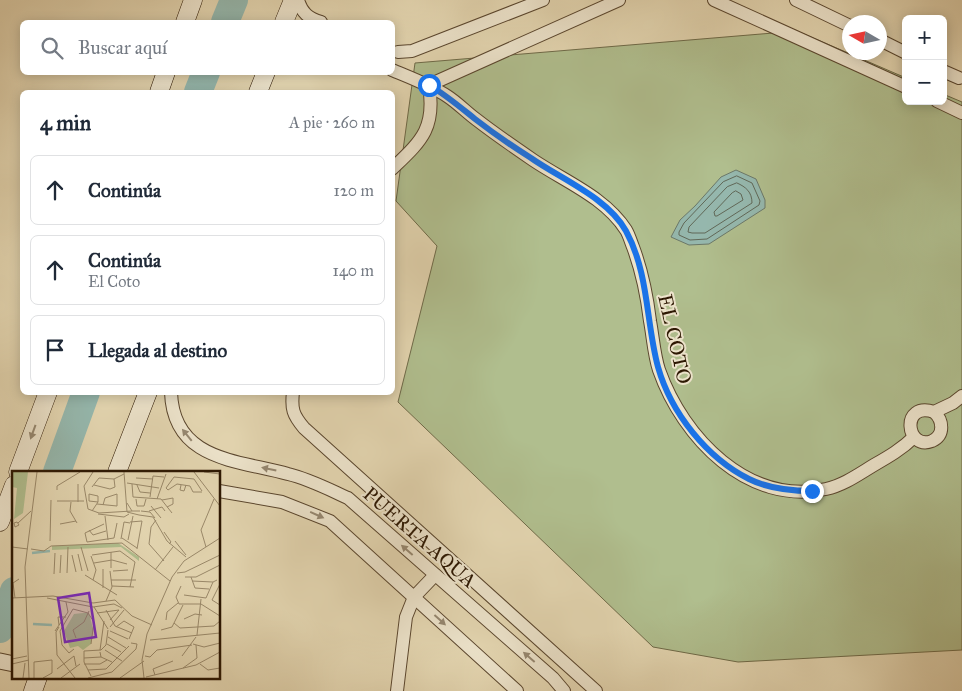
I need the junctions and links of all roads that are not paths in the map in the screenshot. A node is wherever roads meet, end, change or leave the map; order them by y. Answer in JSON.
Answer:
{"nodes":[{"id":1,"x":193,"y":0,"type":"edge"},
{"id":2,"x":293,"y":0,"type":"edge"},
{"id":3,"x":298,"y":0,"type":"edge"},
{"id":4,"x":543,"y":0,"type":"edge"},
{"id":5,"x":619,"y":0,"type":"edge"},
{"id":6,"x":714,"y":0,"type":"edge"},
{"id":7,"x":796,"y":0,"type":"edge"},
{"id":8,"x":186,"y":20,"type":"edge"},
{"id":9,"x":285,"y":20,"type":"edge"},
{"id":10,"x":316,"y":20,"type":"edge"},
{"id":11,"x":842,"y":22,"type":"edge"},
{"id":12,"x":887,"y":44,"type":"edge"},
{"id":13,"x":902,"y":51,"type":"edge"},
{"id":14,"x":395,"y":53,"type":"edge"},
{"id":15,"x":395,"y":71,"type":"edge"},
{"id":16,"x":947,"y":73,"type":"edge"},
{"id":17,"x":165,"y":75,"type":"edge"},
{"id":18,"x":265,"y":75,"type":"edge"},
{"id":19,"x":961,"y":80,"type":"edge"},
{"id":20,"x":429,"y":85,"type":"junction"},
{"id":21,"x":902,"y":85,"type":"edge"},
{"id":22,"x":160,"y":90,"type":"edge"},
{"id":23,"x":259,"y":90,"type":"edge"},
{"id":24,"x":945,"y":105,"type":"edge"},
{"id":25,"x":962,"y":113,"type":"edge"},
{"id":26,"x":395,"y":166,"type":"edge"},
{"id":27,"x":47,"y":395,"type":"edge"},
{"id":28,"x":147,"y":395,"type":"edge"},
{"id":29,"x":172,"y":395,"type":"edge"},
{"id":30,"x":292,"y":395,"type":"edge"},
{"id":31,"x":962,"y":396,"type":"edge"},
{"id":32,"x":934,"y":412,"type":"junction"},
{"id":33,"x":914,"y":438,"type":"junction"},
{"id":34,"x":18,"y":471,"type":"edge"},
{"id":35,"x":117,"y":471,"type":"edge"},
{"id":36,"x":12,"y":490,"type":"edge"},
{"id":37,"x":220,"y":491,"type":"edge"},
{"id":38,"x":0,"y":522,"type":"edge"},
{"id":39,"x":435,"y":575,"type":"junction"},
{"id":40,"x":414,"y":597,"type":"junction"},
{"id":41,"x":38,"y":678,"type":"edge"},
{"id":42,"x":33,"y":691,"type":"edge"},
{"id":43,"x":397,"y":691,"type":"edge"},
{"id":44,"x":517,"y":691,"type":"edge"},
{"id":45,"x":564,"y":691,"type":"edge"},
{"id":46,"x":596,"y":691,"type":"edge"}],
"edges":[{"from":1,"to":8,"type":"main road"},
{"from":2,"to":9,"type":"main road"},
{"from":3,"to":10,"type":"street"},
{"from":4,"to":14,"type":"street"},
{"from":5,"to":20,"type":"street"},
{"from":6,"to":21,"type":"street"},
{"from":7,"to":11,"type":"street"},
{"from":12,"to":13,"type":"street"},
{"from":15,"to":20,"type":"street","name":"EL COTO"},
{"from":16,"to":19,"type":"street"},
{"from":17,"to":22,"type":"main road"},
{"from":18,"to":23,"type":"main road"},
{"from":20,"to":26,"type":"street"},
{"from":20,"to":33,"type":"street","name":"EL COTO"},
{"from":24,"to":25,"type":"street"},
{"from":27,"to":34,"type":"main road","one_way":true},
{"from":28,"to":35,"type":"main road"},
{"from":39,"to":29,"type":"street","name":"PUERTA AQUA","one_way":true},
{"from":30,"to":46,"type":"street"},
{"from":31,"to":32,"type":"street"},
{"from":32,"to":33,"type":"street"},
{"from":32,"to":33,"type":"street"},
{"from":36,"to":38,"type":"main road"},
{"from":37,"to":40,"type":"street","one_way":true},
{"from":39,"to":40,"type":"street"},
{"from":45,"to":39,"type":"street","name":"PUERTA AQUA","one_way":true},
{"from":40,"to":43,"type":"street"},
{"from":40,"to":44,"type":"street","one_way":true},
{"from":41,"to":42,"type":"main road"}]}
